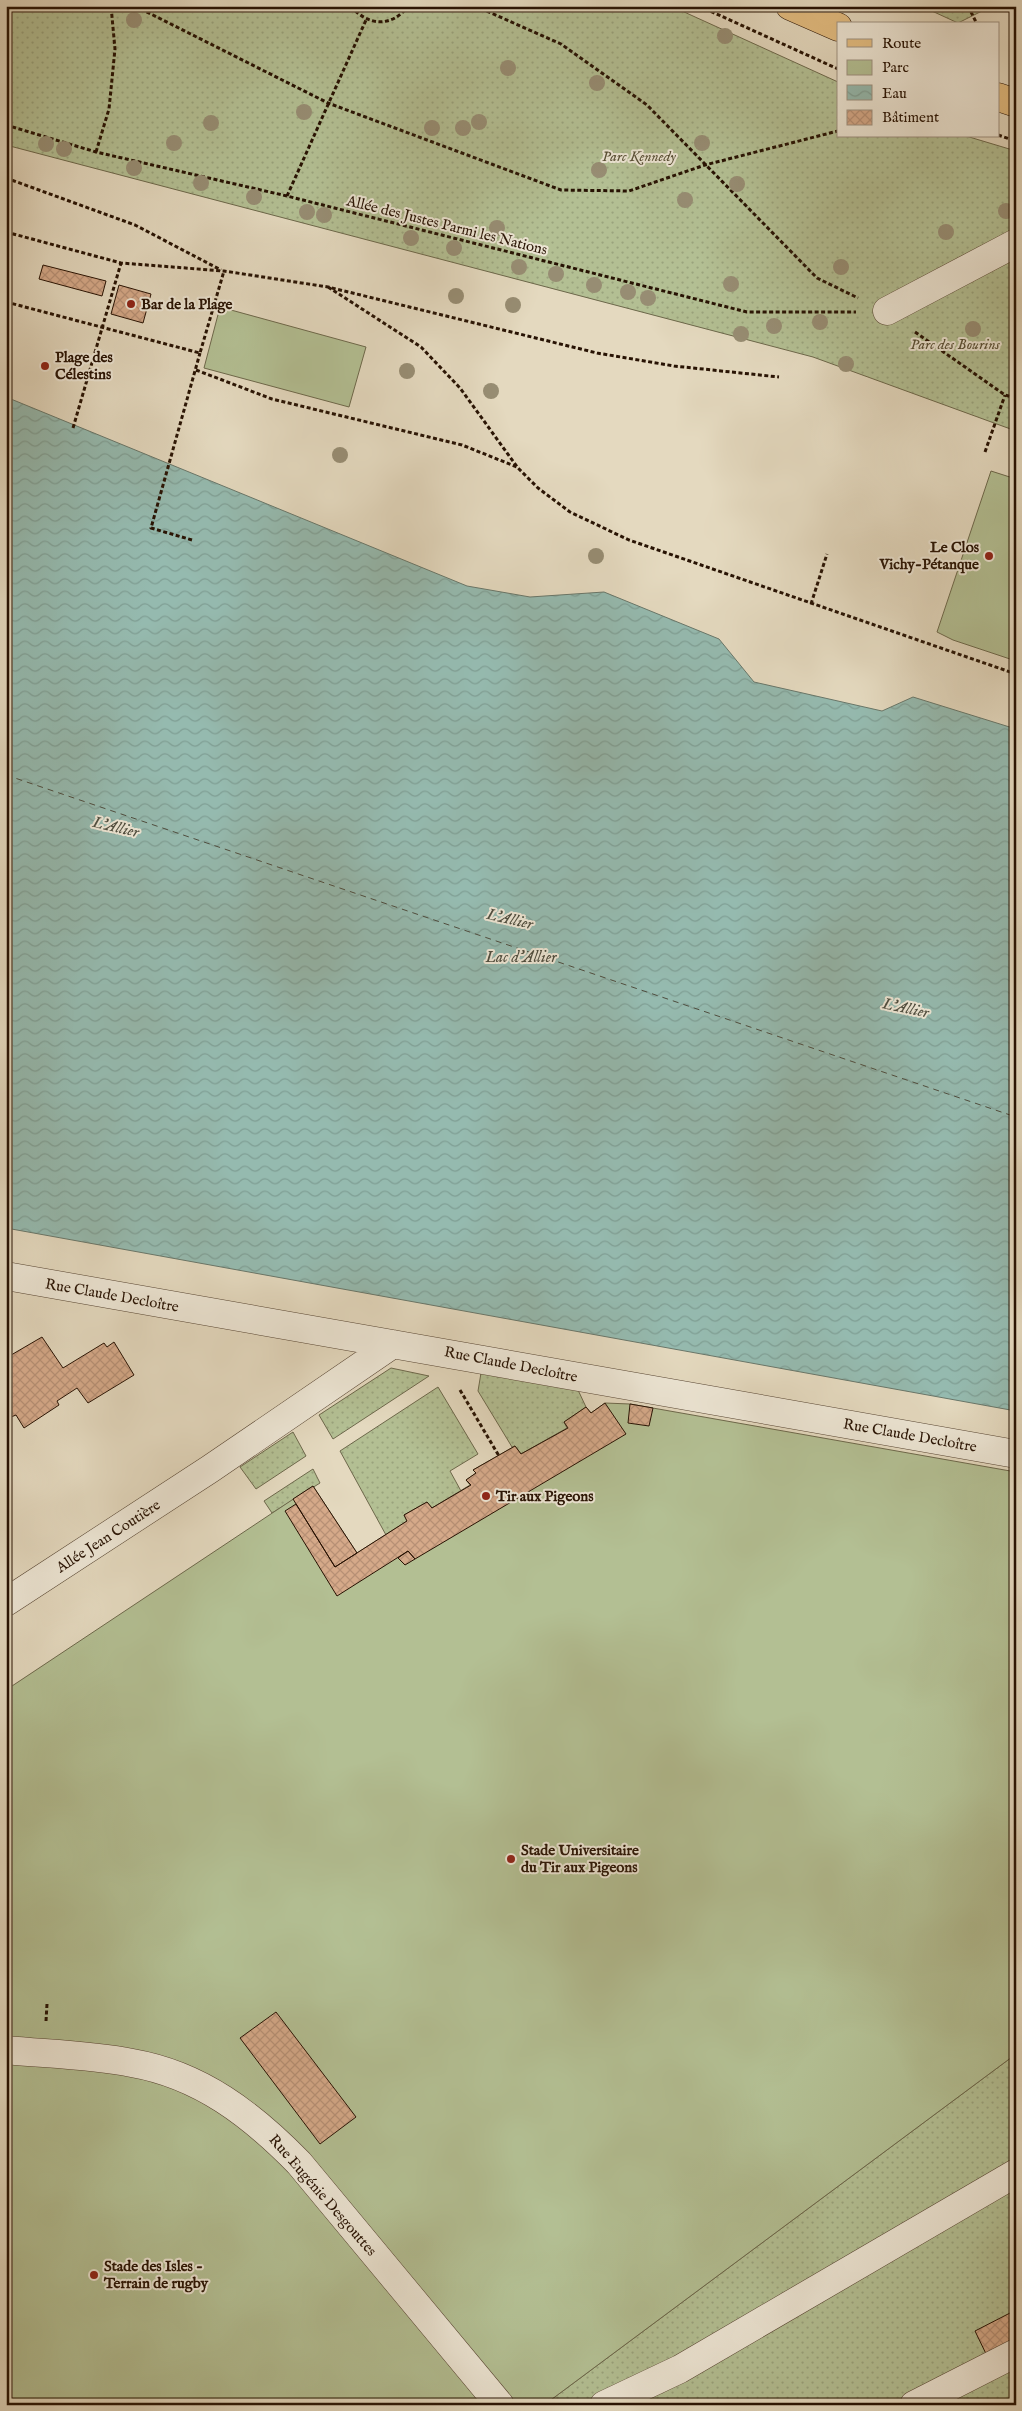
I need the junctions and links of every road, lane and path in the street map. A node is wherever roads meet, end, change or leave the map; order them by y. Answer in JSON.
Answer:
{"nodes":[{"id":1,"x":111,"y":6,"type":"edge"},
{"id":2,"x":135,"y":6,"type":"edge"},
{"id":3,"x":351,"y":6,"type":"edge"},
{"id":4,"x":408,"y":6,"type":"edge"},
{"id":5,"x":468,"y":6,"type":"edge"},
{"id":6,"x":699,"y":6,"type":"edge"},
{"id":7,"x":790,"y":6,"type":"edge"},
{"id":8,"x":968,"y":6,"type":"edge"},
{"id":9,"x":366,"y":20,"type":"junction"},
{"id":10,"x":976,"y":22,"type":"edge"},
{"id":11,"x":837,"y":28,"type":"edge"},
{"id":12,"x":837,"y":69,"type":"edge"},
{"id":13,"x":1000,"y":97,"type":"edge"},
{"id":14,"x":328,"y":103,"type":"junction"},
{"id":15,"x":1016,"y":103,"type":"edge"},
{"id":16,"x":6,"y":125,"type":"edge"},
{"id":17,"x":837,"y":131,"type":"edge"},
{"id":18,"x":1000,"y":135,"type":"edge"},
{"id":19,"x":1016,"y":141,"type":"edge"},
{"id":20,"x":96,"y":152,"type":"junction"},
{"id":21,"x":705,"y":165,"type":"junction"},
{"id":22,"x":6,"y":178,"type":"edge"},
{"id":23,"x":287,"y":196,"type":"junction"},
{"id":24,"x":6,"y":232,"type":"edge"},
{"id":25,"x":1016,"y":243,"type":"edge"},
{"id":26,"x":121,"y":263,"type":"junction"},
{"id":27,"x":224,"y":271,"type":"junction"},
{"id":28,"x":328,"y":286,"type":"junction"},
{"id":29,"x":6,"y":302,"type":"edge"},
{"id":30,"x":886,"y":312,"type":"junction"},
{"id":31,"x":102,"y":328,"type":"junction"},
{"id":32,"x":200,"y":353,"type":"junction"},
{"id":33,"x":196,"y":370,"type":"junction"},
{"id":34,"x":779,"y":377,"type":"dead end"},
{"id":35,"x":1005,"y":395,"type":"junction"},
{"id":36,"x":1016,"y":398,"type":"edge"},
{"id":37,"x":73,"y":428,"type":"dead end"},
{"id":38,"x":985,"y":452,"type":"dead end"},
{"id":39,"x":518,"y":468,"type":"junction"},
{"id":40,"x":192,"y":540,"type":"dead end"},
{"id":41,"x":828,"y":554,"type":"dead end"},
{"id":42,"x":810,"y":604,"type":"junction"},
{"id":43,"x":1016,"y":674,"type":"edge"},
{"id":44,"x":6,"y":1276,"type":"edge"},
{"id":45,"x":393,"y":1344,"type":"junction"},
{"id":46,"x":437,"y":1350,"type":"junction"},
{"id":47,"x":1016,"y":1454,"type":"edge"},
{"id":48,"x":499,"y":1456,"type":"dead end"},
{"id":49,"x":6,"y":1602,"type":"edge"},
{"id":50,"x":48,"y":2004,"type":"dead end"},
{"id":51,"x":46,"y":2022,"type":"dead end"},
{"id":52,"x":6,"y":2050,"type":"edge"},
{"id":53,"x":1016,"y":2173,"type":"edge"},
{"id":54,"x":1016,"y":2354,"type":"edge"},
{"id":55,"x":500,"y":2405,"type":"edge"},
{"id":56,"x":604,"y":2405,"type":"edge"},
{"id":57,"x":914,"y":2405,"type":"edge"}],
"edges":[{"from":1,"to":20,"type":"path"},
{"from":2,"to":14,"type":"path"},
{"from":3,"to":9,"type":"path"},
{"from":4,"to":9,"type":"path"},
{"from":5,"to":21,"type":"path"},
{"from":6,"to":12,"type":"path"},
{"from":7,"to":11,"type":"main road"},
{"from":8,"to":10,"type":"path"},
{"from":9,"to":14,"type":"path"},
{"from":13,"to":15,"type":"main road"},
{"from":14,"to":21,"type":"path"},
{"from":14,"to":23,"type":"path"},
{"from":16,"to":20,"type":"path","name":"Allée des Justes Parmi les Nations"},
{"from":17,"to":21,"type":"path"},
{"from":18,"to":19,"type":"path"},
{"from":20,"to":23,"type":"path","name":"Allée des Justes Parmi les Nations"},
{"from":21,"to":30,"type":"path"},
{"from":22,"to":27,"type":"path"},
{"from":23,"to":30,"type":"path","name":"Allée des Justes Parmi les Nations"},
{"from":24,"to":26,"type":"path"},
{"from":25,"to":30,"type":"street"},
{"from":26,"to":27,"type":"path"},
{"from":26,"to":31,"type":"path"},
{"from":27,"to":28,"type":"path"},
{"from":27,"to":32,"type":"path"},
{"from":28,"to":34,"type":"path"},
{"from":28,"to":39,"type":"path"},
{"from":29,"to":31,"type":"path"},
{"from":30,"to":35,"type":"path"},
{"from":31,"to":32,"type":"path"},
{"from":31,"to":37,"type":"path"},
{"from":32,"to":33,"type":"path"},
{"from":33,"to":39,"type":"path"},
{"from":33,"to":40,"type":"path"},
{"from":35,"to":36,"type":"path"},
{"from":35,"to":38,"type":"path"},
{"from":39,"to":42,"type":"path"},
{"from":41,"to":42,"type":"path"},
{"from":42,"to":43,"type":"path"},
{"from":44,"to":45,"type":"street","name":"Rue Claude Decloître"},
{"from":45,"to":46,"type":"street","name":"Rue Claude Decloître"},
{"from":45,"to":49,"type":"street","name":"Allée Jean Coutière"},
{"from":46,"to":47,"type":"street","name":"Rue Claude Decloître"},
{"from":46,"to":48,"type":"path"},
{"from":50,"to":51,"type":"path"},
{"from":52,"to":55,"type":"street","name":"Rue Eugénie Desgouttes"},
{"from":53,"to":56,"type":"street"},
{"from":54,"to":57,"type":"street"}]}
